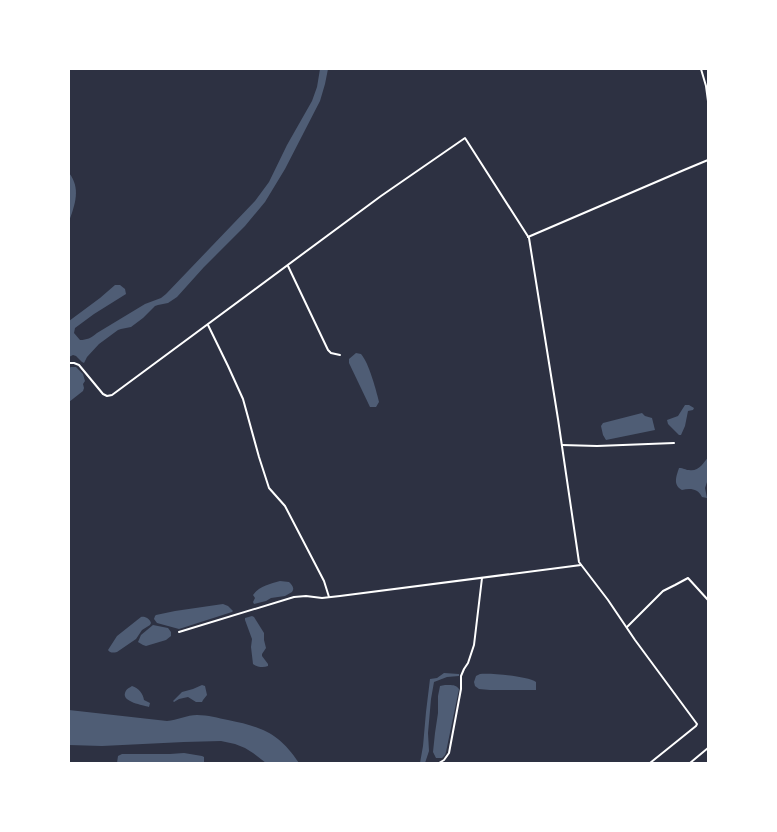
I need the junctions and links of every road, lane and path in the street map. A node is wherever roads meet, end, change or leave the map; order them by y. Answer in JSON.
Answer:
{"nodes":[{"id":1,"x":701,"y":69,"type":"edge"},
{"id":2,"x":708,"y":101,"type":"edge"},
{"id":3,"x":708,"y":160,"type":"edge"},
{"id":4,"x":528,"y":237,"type":"junction"},
{"id":5,"x":288,"y":265,"type":"junction"},
{"id":6,"x":208,"y":325,"type":"junction"},
{"id":7,"x":340,"y":355,"type":"dead end"},
{"id":8,"x":69,"y":363,"type":"edge"},
{"id":9,"x":674,"y":443,"type":"dead end"},
{"id":10,"x":562,"y":445,"type":"junction"},
{"id":11,"x":581,"y":565,"type":"junction"},
{"id":12,"x":482,"y":578,"type":"junction"},
{"id":13,"x":329,"y":597,"type":"junction"},
{"id":14,"x":708,"y":600,"type":"edge"},
{"id":15,"x":627,"y":627,"type":"junction"},
{"id":16,"x":179,"y":632,"type":"dead end"},
{"id":17,"x":708,"y":748,"type":"edge"},
{"id":18,"x":439,"y":763,"type":"edge"},
{"id":19,"x":650,"y":763,"type":"edge"},
{"id":20,"x":690,"y":763,"type":"edge"}],
"edges":[{"from":1,"to":2,"type":"street"},
{"from":3,"to":4,"type":"street"},
{"from":4,"to":5,"type":"street"},
{"from":4,"to":10,"type":"street"},
{"from":5,"to":6,"type":"street"},
{"from":5,"to":7,"type":"street"},
{"from":6,"to":8,"type":"street"},
{"from":6,"to":13,"type":"street"},
{"from":9,"to":10,"type":"street"},
{"from":10,"to":11,"type":"street"},
{"from":11,"to":12,"type":"street"},
{"from":11,"to":15,"type":"street"},
{"from":12,"to":13,"type":"street"},
{"from":12,"to":18,"type":"street"},
{"from":13,"to":16,"type":"street"},
{"from":14,"to":15,"type":"street"},
{"from":15,"to":19,"type":"street"},
{"from":17,"to":20,"type":"street"}]}
